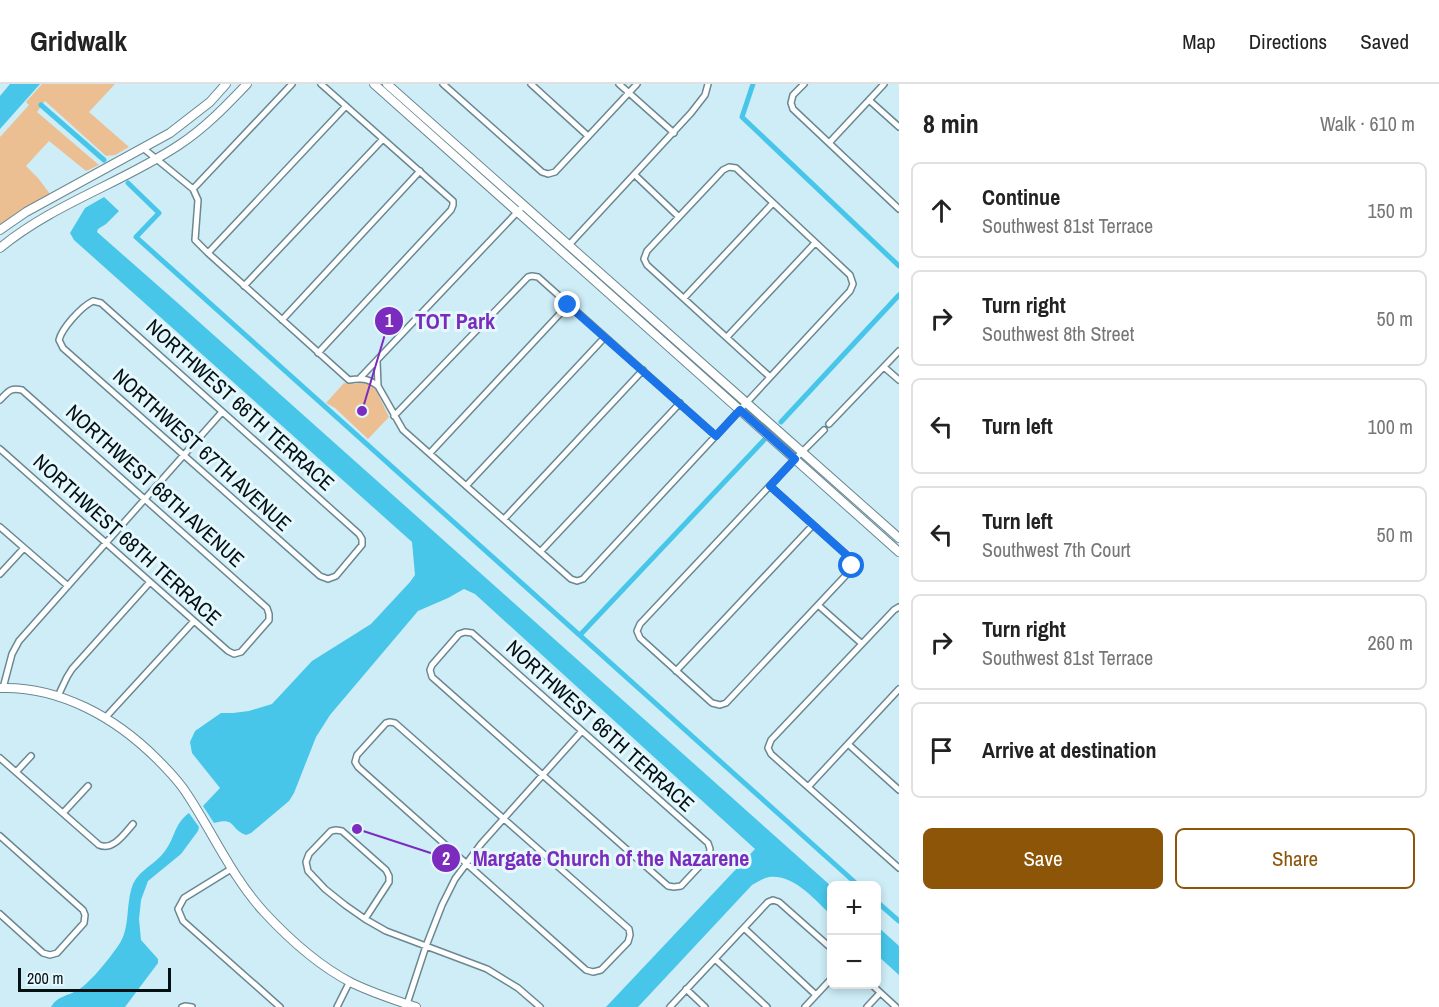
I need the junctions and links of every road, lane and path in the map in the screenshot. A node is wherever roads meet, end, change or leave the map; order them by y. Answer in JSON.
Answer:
{"nodes":[{"id":1,"x":226,"y":84,"type":"edge"},
{"id":2,"x":247,"y":84,"type":"edge"},
{"id":3,"x":292,"y":84,"type":"edge"},
{"id":4,"x":321,"y":84,"type":"edge"},
{"id":5,"x":374,"y":84,"type":"edge"},
{"id":6,"x":387,"y":84,"type":"edge"},
{"id":7,"x":443,"y":84,"type":"edge"},
{"id":8,"x":531,"y":84,"type":"edge"},
{"id":9,"x":619,"y":84,"type":"edge"},
{"id":10,"x":637,"y":84,"type":"edge"},
{"id":11,"x":708,"y":84,"type":"edge"},
{"id":12,"x":804,"y":84,"type":"edge"},
{"id":13,"x":884,"y":84,"type":"edge"},
{"id":14,"x":629,"y":93,"type":"junction"},
{"id":15,"x":869,"y":100,"type":"junction"},
{"id":16,"x":346,"y":106,"type":"junction"},
{"id":17,"x":899,"y":127,"type":"edge"},
{"id":18,"x":674,"y":133,"type":"junction"},
{"id":19,"x":588,"y":136,"type":"junction"},
{"id":20,"x":383,"y":139,"type":"junction"},
{"id":21,"x":829,"y":143,"type":"junction"},
{"id":22,"x":142,"y":148,"type":"junction"},
{"id":23,"x":156,"y":159,"type":"junction"},
{"id":24,"x":420,"y":171,"type":"junction"},
{"id":25,"x":635,"y":175,"type":"junction"},
{"id":26,"x":193,"y":189,"type":"junction"},
{"id":27,"x":773,"y":203,"type":"junction"},
{"id":28,"x":524,"y":205,"type":"junction"},
{"id":29,"x":899,"y":209,"type":"edge"},
{"id":30,"x":518,"y":212,"type":"junction"},
{"id":31,"x":679,"y":217,"type":"junction"},
{"id":32,"x":0,"y":230,"type":"edge"},
{"id":33,"x":815,"y":243,"type":"junction"},
{"id":34,"x":569,"y":245,"type":"junction"},
{"id":35,"x":0,"y":248,"type":"edge"},
{"id":36,"x":562,"y":252,"type":"junction"},
{"id":37,"x":208,"y":253,"type":"junction"},
{"id":38,"x":244,"y":286,"type":"junction"},
{"id":39,"x":684,"y":298,"type":"junction"},
{"id":40,"x":568,"y":305,"type":"junction"},
{"id":41,"x":282,"y":320,"type":"junction"},
{"id":42,"x":727,"y":337,"type":"junction"},
{"id":43,"x":605,"y":338,"type":"junction"},
{"id":44,"x":59,"y":340,"type":"joint"},
{"id":45,"x":899,"y":351,"type":"edge"},
{"id":46,"x":318,"y":353,"type":"junction"},
{"id":47,"x":377,"y":361,"type":"junction"},
{"id":48,"x":884,"y":367,"type":"junction"},
{"id":49,"x":643,"y":370,"type":"junction"},
{"id":50,"x":770,"y":377,"type":"junction"},
{"id":51,"x":360,"y":378,"type":"junction"},
{"id":52,"x":899,"y":380,"type":"edge"},
{"id":53,"x":378,"y":386,"type":"junction"},
{"id":54,"x":0,"y":400,"type":"edge"},
{"id":55,"x":680,"y":403,"type":"junction"},
{"id":56,"x":747,"y":403,"type":"junction"},
{"id":57,"x":740,"y":410,"type":"junction"},
{"id":58,"x":222,"y":412,"type":"junction"},
{"id":59,"x":394,"y":416,"type":"junction"},
{"id":60,"x":829,"y":424,"type":"dead end"},
{"id":61,"x":824,"y":430,"type":"dead end"},
{"id":62,"x":716,"y":436,"type":"junction"},
{"id":63,"x":0,"y":449,"type":"edge"},
{"id":64,"x":802,"y":452,"type":"junction"},
{"id":65,"x":430,"y":453,"type":"junction"},
{"id":66,"x":184,"y":456,"type":"junction"},
{"id":67,"x":795,"y":459,"type":"junction"},
{"id":68,"x":466,"y":486,"type":"junction"},
{"id":69,"x":770,"y":486,"type":"junction"},
{"id":70,"x":145,"y":500,"type":"junction"},
{"id":71,"x":504,"y":519,"type":"junction"},
{"id":72,"x":813,"y":525,"type":"junction"},
{"id":73,"x":0,"y":527,"type":"edge"},
{"id":74,"x":899,"y":538,"type":"edge"},
{"id":75,"x":106,"y":543,"type":"junction"},
{"id":76,"x":24,"y":548,"type":"junction"},
{"id":77,"x":540,"y":551,"type":"junction"},
{"id":78,"x":899,"y":552,"type":"edge"},
{"id":79,"x":0,"y":574,"type":"edge"},
{"id":80,"x":328,"y":579,"type":"joint"},
{"id":81,"x":150,"y":582,"type":"junction"},
{"id":82,"x":68,"y":586,"type":"junction"},
{"id":83,"x":818,"y":605,"type":"junction"},
{"id":84,"x":899,"y":607,"type":"edge"},
{"id":85,"x":194,"y":621,"type":"junction"},
{"id":86,"x":861,"y":643,"type":"junction"},
{"id":87,"x":234,"y":654,"type":"joint"},
{"id":88,"x":676,"y":671,"type":"junction"},
{"id":89,"x":2,"y":688,"type":"edge"},
{"id":90,"x":899,"y":689,"type":"edge"},
{"id":91,"x":58,"y":696,"type":"junction"},
{"id":92,"x":105,"y":718,"type":"junction"},
{"id":93,"x":582,"y":731,"type":"junction"},
{"id":94,"x":848,"y":744,"type":"junction"},
{"id":95,"x":31,"y":756,"type":"dead end"},
{"id":96,"x":0,"y":758,"type":"edge"},
{"id":97,"x":16,"y":772,"type":"junction"},
{"id":98,"x":542,"y":774,"type":"junction"},
{"id":99,"x":88,"y":786,"type":"dead end"},
{"id":100,"x":808,"y":788,"type":"junction"},
{"id":101,"x":899,"y":790,"type":"edge"},
{"id":102,"x":63,"y":813,"type":"junction"},
{"id":103,"x":503,"y":818,"type":"junction"},
{"id":104,"x":133,"y":825,"type":"dead end"},
{"id":105,"x":0,"y":836,"type":"edge"},
{"id":106,"x":466,"y":863,"type":"junction"},
{"id":107,"x":899,"y":868,"type":"edge"},
{"id":108,"x":231,"y":869,"type":"junction"},
{"id":109,"x":0,"y":914,"type":"edge"},
{"id":110,"x":365,"y":919,"type":"junction"},
{"id":111,"x":744,"y":928,"type":"junction"},
{"id":112,"x":827,"y":945,"type":"edge"},
{"id":113,"x":426,"y":946,"type":"junction"},
{"id":114,"x":715,"y":959,"type":"junction"},
{"id":115,"x":350,"y":981,"type":"junction"},
{"id":116,"x":827,"y":983,"type":"edge"},
{"id":117,"x":686,"y":989,"type":"junction"},
{"id":118,"x":876,"y":989,"type":"edge"},
{"id":119,"x":880,"y":993,"type":"junction"},
{"id":120,"x":816,"y":995,"type":"junction"},
{"id":121,"x":407,"y":1004,"type":"junction"},
{"id":122,"x":183,"y":1006,"type":"edge"},
{"id":123,"x":192,"y":1007,"type":"edge"},
{"id":124,"x":280,"y":1007,"type":"edge"},
{"id":125,"x":337,"y":1007,"type":"edge"},
{"id":126,"x":416,"y":1007,"type":"edge"},
{"id":127,"x":540,"y":1007,"type":"edge"},
{"id":128,"x":670,"y":1007,"type":"edge"},
{"id":129,"x":705,"y":1007,"type":"edge"},
{"id":130,"x":767,"y":1007,"type":"edge"},
{"id":131,"x":805,"y":1007,"type":"edge"},
{"id":132,"x":867,"y":1007,"type":"edge"},
{"id":133,"x":896,"y":1007,"type":"edge"}],
"edges":[{"from":1,"to":22,"type":"street"},
{"from":2,"to":23,"type":"street"},
{"from":3,"to":26,"type":"street"},
{"from":4,"to":16,"type":"street"},
{"from":5,"to":30,"type":"street"},
{"from":6,"to":28,"type":"street"},
{"from":7,"to":19,"type":"street"},
{"from":8,"to":19,"type":"street"},
{"from":9,"to":14,"type":"street"},
{"from":10,"to":14,"type":"street"},
{"from":11,"to":18,"type":"street"},
{"from":12,"to":21,"type":"street"},
{"from":13,"to":15,"type":"street"},
{"from":14,"to":18,"type":"street"},
{"from":14,"to":19,"type":"street"},
{"from":15,"to":17,"type":"street"},
{"from":15,"to":21,"type":"street"},
{"from":16,"to":20,"type":"street"},
{"from":16,"to":37,"type":"street"},
{"from":18,"to":25,"type":"street"},
{"from":20,"to":24,"type":"street"},
{"from":20,"to":38,"type":"street"},
{"from":21,"to":29,"type":"street"},
{"from":22,"to":23,"type":"street"},
{"from":22,"to":32,"type":"street"},
{"from":23,"to":26,"type":"street"},
{"from":23,"to":35,"type":"street"},
{"from":24,"to":41,"type":"street"},
{"from":24,"to":46,"type":"street"},
{"from":25,"to":31,"type":"street"},
{"from":25,"to":34,"type":"street"},
{"from":26,"to":37,"type":"street"},
{"from":27,"to":31,"type":"street"},
{"from":27,"to":33,"type":"street"},
{"from":27,"to":39,"type":"street"},
{"from":28,"to":30,"type":"street"},
{"from":28,"to":34,"type":"street"},
{"from":30,"to":36,"type":"street"},
{"from":30,"to":47,"type":"street"},
{"from":31,"to":39,"type":"street"},
{"from":33,"to":42,"type":"street"},
{"from":33,"to":50,"type":"street"},
{"from":34,"to":36,"type":"street"},
{"from":34,"to":56,"type":"street"},
{"from":36,"to":57,"type":"street"},
{"from":37,"to":38,"type":"street"},
{"from":38,"to":41,"type":"street"},
{"from":39,"to":42,"type":"street"},
{"from":40,"to":43,"type":"street"},
{"from":40,"to":59,"type":"street"},
{"from":40,"to":65,"type":"street"},
{"from":41,"to":46,"type":"street"},
{"from":42,"to":50,"type":"street"},
{"from":43,"to":49,"type":"street"},
{"from":43,"to":68,"type":"street"},
{"from":44,"to":58,"type":"street","name":"NORTHWEST 66TH TERRACE"},
{"from":44,"to":66,"type":"street","name":"NORTHWEST 67TH AVENUE"},
{"from":45,"to":48,"type":"street"},
{"from":46,"to":51,"type":"street"},
{"from":47,"to":51,"type":"street"},
{"from":47,"to":53,"type":"street"},
{"from":48,"to":52,"type":"street"},
{"from":48,"to":60,"type":"street"},
{"from":49,"to":55,"type":"street"},
{"from":49,"to":71,"type":"street"},
{"from":50,"to":56,"type":"street"},
{"from":51,"to":53,"type":"street"},
{"from":53,"to":59,"type":"street"},
{"from":54,"to":70,"type":"street","name":"NORTHWEST 68TH AVENUE"},
{"from":55,"to":62,"type":"street"},
{"from":55,"to":77,"type":"street"},
{"from":56,"to":57,"type":"street"},
{"from":56,"to":64,"type":"street"},
{"from":57,"to":62,"type":"street"},
{"from":57,"to":67,"type":"street"},
{"from":58,"to":66,"type":"street"},
{"from":58,"to":80,"type":"street","name":"NORTHWEST 66TH TERRACE"},
{"from":59,"to":65,"type":"street"},
{"from":61,"to":64,"type":"street"},
{"from":62,"to":77,"type":"street"},
{"from":63,"to":75,"type":"street","name":"NORTHWEST 68TH TERRACE"},
{"from":64,"to":67,"type":"street"},
{"from":64,"to":74,"type":"street"},
{"from":65,"to":68,"type":"street"},
{"from":66,"to":70,"type":"street"},
{"from":66,"to":80,"type":"street","name":"NORTHWEST 67TH AVENUE"},
{"from":67,"to":69,"type":"street"},
{"from":67,"to":78,"type":"street"},
{"from":68,"to":71,"type":"street"},
{"from":69,"to":72,"type":"street"},
{"from":69,"to":88,"type":"street"},
{"from":70,"to":75,"type":"street"},
{"from":70,"to":87,"type":"street","name":"NORTHWEST 68TH AVENUE"},
{"from":71,"to":77,"type":"street"},
{"from":72,"to":83,"type":"street"},
{"from":72,"to":88,"type":"street"},
{"from":73,"to":76,"type":"street"},
{"from":75,"to":81,"type":"street","name":"NORTHWEST 68TH TERRACE"},
{"from":75,"to":82,"type":"street"},
{"from":76,"to":79,"type":"street"},
{"from":76,"to":82,"type":"street"},
{"from":81,"to":85,"type":"street","name":"NORTHWEST 68TH TERRACE"},
{"from":81,"to":91,"type":"street"},
{"from":82,"to":89,"type":"street"},
{"from":83,"to":86,"type":"street"},
{"from":83,"to":88,"type":"street"},
{"from":84,"to":86,"type":"street"},
{"from":85,"to":87,"type":"street","name":"NORTHWEST 68TH TERRACE"},
{"from":85,"to":92,"type":"street"},
{"from":86,"to":100,"type":"street"},
{"from":89,"to":91,"type":"street"},
{"from":90,"to":94,"type":"street"},
{"from":91,"to":92,"type":"street"},
{"from":92,"to":108,"type":"street"},
{"from":93,"to":98,"type":"street"},
{"from":93,"to":98,"type":"street","name":"NORTHWEST 66TH TERRACE"},
{"from":93,"to":98,"type":"street","name":"NORTHWEST 66TH TERRACE"},
{"from":94,"to":100,"type":"street"},
{"from":94,"to":101,"type":"street"},
{"from":95,"to":97,"type":"street"},
{"from":96,"to":97,"type":"street"},
{"from":97,"to":102,"type":"street"},
{"from":98,"to":103,"type":"street"},
{"from":99,"to":102,"type":"street"},
{"from":100,"to":107,"type":"street"},
{"from":102,"to":104,"type":"street"},
{"from":103,"to":106,"type":"street"},
{"from":103,"to":106,"type":"street"},
{"from":103,"to":106,"type":"street"},
{"from":105,"to":109,"type":"street"},
{"from":106,"to":113,"type":"street"},
{"from":108,"to":115,"type":"street"},
{"from":108,"to":124,"type":"street"},
{"from":110,"to":110,"type":"street"},
{"from":110,"to":113,"type":"street"},
{"from":111,"to":112,"type":"street"},
{"from":111,"to":114,"type":"street"},
{"from":111,"to":120,"type":"street"},
{"from":113,"to":121,"type":"street"},
{"from":113,"to":127,"type":"street"},
{"from":114,"to":117,"type":"street"},
{"from":114,"to":130,"type":"street"},
{"from":115,"to":121,"type":"street"},
{"from":115,"to":125,"type":"street"},
{"from":116,"to":120,"type":"street"},
{"from":117,"to":128,"type":"street"},
{"from":117,"to":129,"type":"street"},
{"from":118,"to":119,"type":"street"},
{"from":119,"to":132,"type":"street"},
{"from":119,"to":133,"type":"street"},
{"from":120,"to":131,"type":"street"},
{"from":121,"to":126,"type":"street"},
{"from":122,"to":123,"type":"street"}]}
